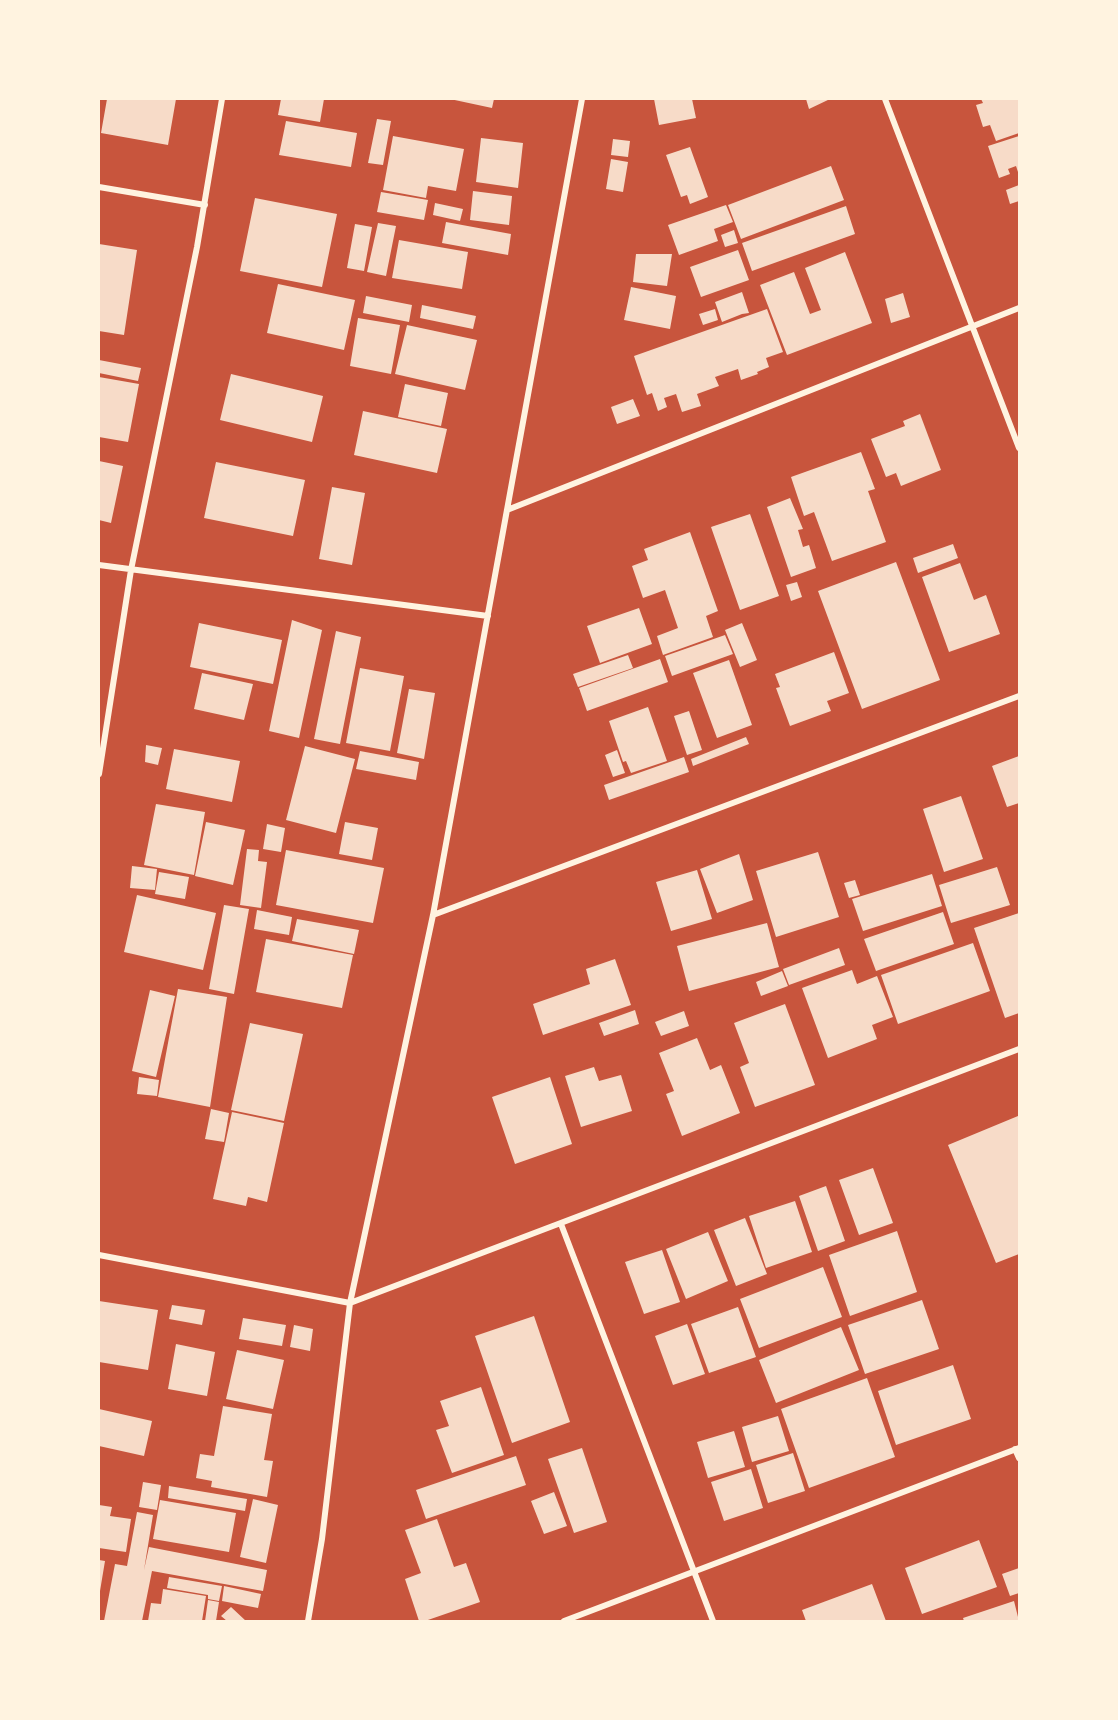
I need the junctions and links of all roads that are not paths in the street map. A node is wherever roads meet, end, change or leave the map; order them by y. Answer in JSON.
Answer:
{"nodes":[{"id":1,"x":222,"y":99,"type":"edge"},
{"id":2,"x":582,"y":99,"type":"edge"},
{"id":3,"x":885,"y":99,"type":"edge"},
{"id":4,"x":99,"y":187,"type":"edge"},
{"id":5,"x":205,"y":205,"type":"junction"},
{"id":6,"x":1019,"y":308,"type":"edge"},
{"id":7,"x":972,"y":326,"type":"junction"},
{"id":8,"x":1019,"y":448,"type":"edge"},
{"id":9,"x":507,"y":510,"type":"junction"},
{"id":10,"x":99,"y":565,"type":"edge"},
{"id":11,"x":131,"y":570,"type":"junction"},
{"id":12,"x":488,"y":616,"type":"junction"},
{"id":13,"x":1019,"y":696,"type":"edge"},
{"id":14,"x":99,"y":774,"type":"edge"},
{"id":15,"x":433,"y":915,"type":"junction"},
{"id":16,"x":1019,"y":1049,"type":"edge"},
{"id":17,"x":561,"y":1224,"type":"junction"},
{"id":18,"x":99,"y":1255,"type":"edge"},
{"id":19,"x":350,"y":1302,"type":"junction"},
{"id":20,"x":1017,"y":1448,"type":"edge"},
{"id":21,"x":1019,"y":1458,"type":"edge"},
{"id":22,"x":694,"y":1572,"type":"junction"},
{"id":23,"x":308,"y":1621,"type":"edge"},
{"id":24,"x":564,"y":1621,"type":"edge"},
{"id":25,"x":713,"y":1621,"type":"edge"}],
"edges":[{"from":1,"to":5,"type":"street"},
{"from":2,"to":9,"type":"street"},
{"from":3,"to":7,"type":"street"},
{"from":4,"to":5,"type":"street"},
{"from":5,"to":11,"type":"street"},
{"from":6,"to":7,"type":"street"},
{"from":7,"to":8,"type":"street"},
{"from":7,"to":9,"type":"street"},
{"from":9,"to":12,"type":"street"},
{"from":10,"to":11,"type":"street"},
{"from":11,"to":12,"type":"street"},
{"from":11,"to":14,"type":"street"},
{"from":12,"to":15,"type":"street"},
{"from":13,"to":15,"type":"street"},
{"from":15,"to":19,"type":"street"},
{"from":16,"to":17,"type":"street"},
{"from":17,"to":19,"type":"street"},
{"from":17,"to":22,"type":"street"},
{"from":18,"to":19,"type":"street"},
{"from":19,"to":23,"type":"street"},
{"from":20,"to":21,"type":"street"},
{"from":20,"to":22,"type":"street"},
{"from":22,"to":24,"type":"street"},
{"from":22,"to":25,"type":"street"}]}
